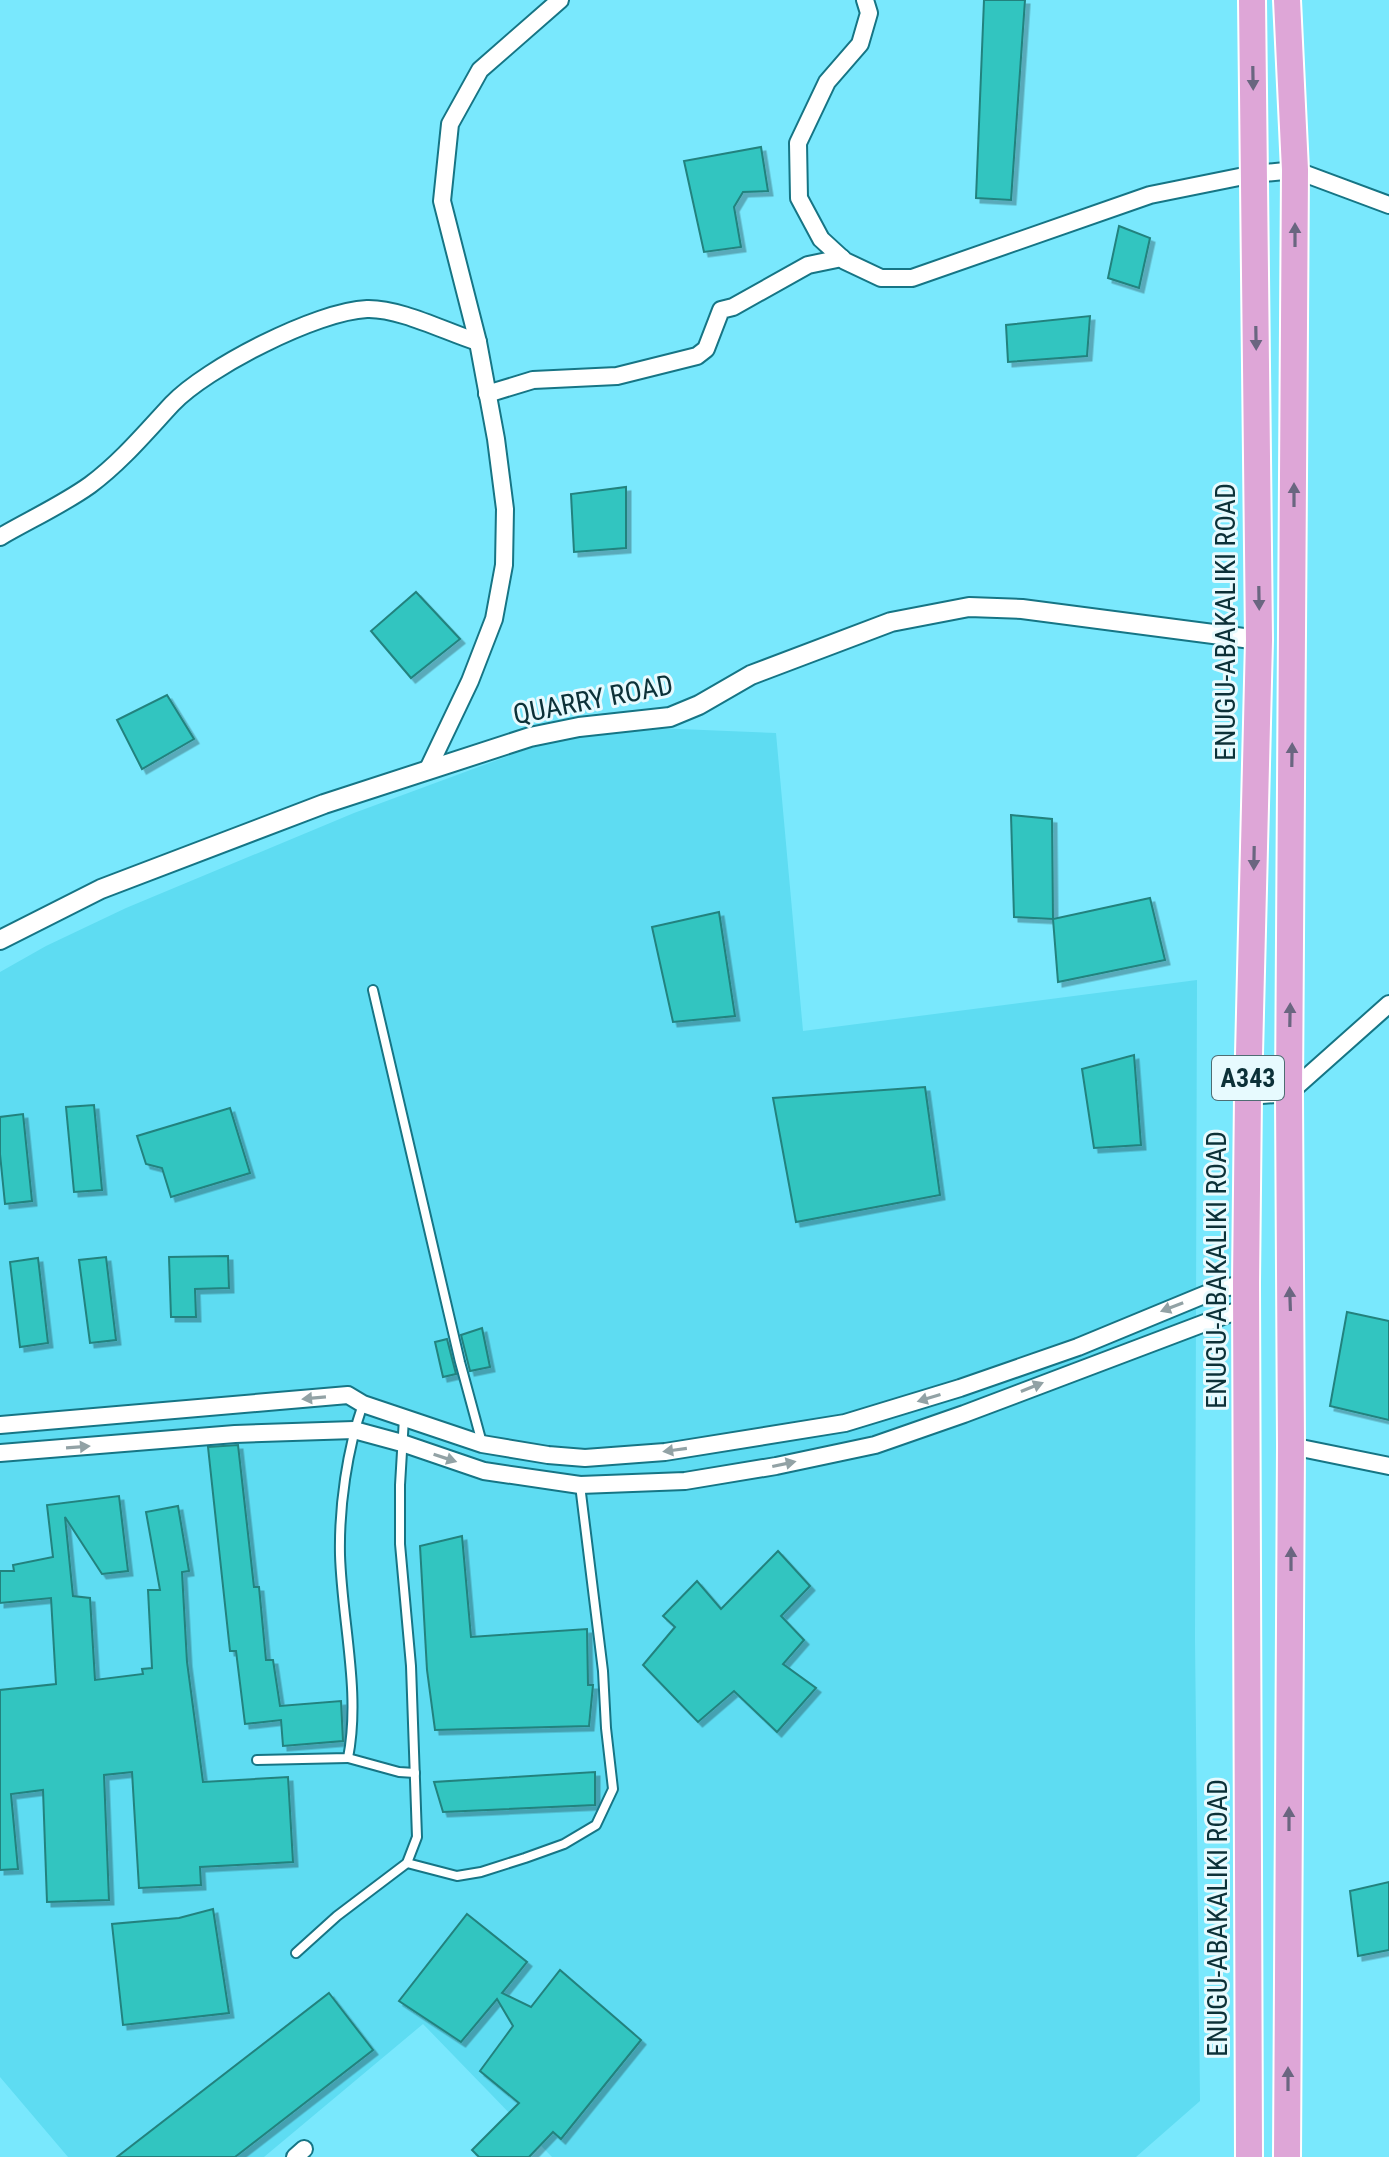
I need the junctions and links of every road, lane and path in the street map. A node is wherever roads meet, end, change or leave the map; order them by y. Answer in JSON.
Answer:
{"nodes":[{"id":1,"x":560,"y":0,"type":"edge"},
{"id":2,"x":865,"y":0,"type":"edge"},
{"id":3,"x":1252,"y":0,"type":"edge"},
{"id":4,"x":1287,"y":0,"type":"edge"},
{"id":5,"x":1295,"y":170,"type":"junction"},
{"id":6,"x":1254,"y":174,"type":"junction"},
{"id":7,"x":1389,"y":205,"type":"edge"},
{"id":8,"x":842,"y":258,"type":"junction"},
{"id":9,"x":478,"y":342,"type":"junction"},
{"id":10,"x":487,"y":394,"type":"junction"},
{"id":11,"x":0,"y":537,"type":"edge"},
{"id":12,"x":1259,"y":640,"type":"junction"},
{"id":13,"x":428,"y":769,"type":"junction"},
{"id":14,"x":0,"y":940,"type":"edge"},
{"id":15,"x":373,"y":990,"type":"dead end"},
{"id":16,"x":1389,"y":1004,"type":"edge"},
{"id":17,"x":1289,"y":1093,"type":"junction"},
{"id":18,"x":1248,"y":1096,"type":"junction"},
{"id":19,"x":1246,"y":1295,"type":"junction"},
{"id":20,"x":363,"y":1404,"type":"junction"},
{"id":21,"x":162,"y":1411,"type":"junction"},
{"id":22,"x":404,"y":1418,"type":"junction"},
{"id":23,"x":24,"y":1423,"type":"junction"},
{"id":24,"x":0,"y":1425,"type":"edge"},
{"id":25,"x":354,"y":1430,"type":"junction"},
{"id":26,"x":165,"y":1440,"type":"junction"},
{"id":27,"x":402,"y":1443,"type":"junction"},
{"id":28,"x":482,"y":1444,"type":"junction"},
{"id":29,"x":1291,"y":1446,"type":"junction"},
{"id":30,"x":26,"y":1451,"type":"junction"},
{"id":31,"x":0,"y":1453,"type":"edge"},
{"id":32,"x":1389,"y":1466,"type":"edge"},
{"id":33,"x":580,"y":1485,"type":"junction"},
{"id":34,"x":348,"y":1758,"type":"junction"},
{"id":35,"x":257,"y":1760,"type":"dead end"},
{"id":36,"x":415,"y":1773,"type":"junction"},
{"id":37,"x":407,"y":1863,"type":"junction"},
{"id":38,"x":296,"y":1953,"type":"dead end"},
{"id":39,"x":1249,"y":2157,"type":"edge"},
{"id":40,"x":1287,"y":2157,"type":"edge"}],
"edges":[{"from":1,"to":9,"type":"street"},
{"from":2,"to":8,"type":"street"},
{"from":3,"to":6,"type":"highway","name":"ENUGU-ABAKALIKI ROAD","number":"A343","one_way":true},
{"from":4,"to":5,"type":"highway","number":"A343"},
{"from":5,"to":6,"type":"street"},
{"from":5,"to":7,"type":"street"},
{"from":17,"to":5,"type":"highway","number":"A343","one_way":true},
{"from":6,"to":8,"type":"street"},
{"from":6,"to":12,"type":"highway","name":"ENUGU-ABAKALIKI ROAD","number":"A343","one_way":true},
{"from":8,"to":10,"type":"street"},
{"from":9,"to":10,"type":"street"},
{"from":9,"to":11,"type":"street"},
{"from":10,"to":13,"type":"street"},
{"from":12,"to":13,"type":"street","name":"QUARRY ROAD"},
{"from":12,"to":18,"type":"highway","name":"ENUGU-ABAKALIKI ROAD","number":"A343","one_way":true},
{"from":13,"to":14,"type":"street","name":"QUARRY ROAD"},
{"from":15,"to":28,"type":"lane"},
{"from":16,"to":17,"type":"street"},
{"from":17,"to":18,"type":"street"},
{"from":29,"to":17,"type":"highway","number":"A343","one_way":true},
{"from":18,"to":19,"type":"highway","name":"ENUGU-ABAKALIKI ROAD","number":"A343"},
{"from":19,"to":28,"type":"street","one_way":true},
{"from":33,"to":19,"type":"street","one_way":true},
{"from":19,"to":39,"type":"highway","name":"ENUGU-ABAKALIKI ROAD","number":"A343"},
{"from":20,"to":21,"type":"street","one_way":true},
{"from":20,"to":22,"type":"street"},
{"from":20,"to":25,"type":"lane"},
{"from":21,"to":23,"type":"street"},
{"from":21,"to":26,"type":"street"},
{"from":22,"to":27,"type":"lane"},
{"from":22,"to":28,"type":"street"},
{"from":23,"to":24,"type":"street"},
{"from":23,"to":30,"type":"street"},
{"from":25,"to":26,"type":"street"},
{"from":25,"to":27,"type":"street"},
{"from":25,"to":34,"type":"lane"},
{"from":30,"to":26,"type":"street","one_way":true},
{"from":27,"to":33,"type":"street","one_way":true},
{"from":27,"to":36,"type":"lane"},
{"from":29,"to":32,"type":"street"},
{"from":40,"to":29,"type":"highway","number":"A343","one_way":true},
{"from":30,"to":31,"type":"street"},
{"from":33,"to":37,"type":"lane"},
{"from":34,"to":35,"type":"lane"},
{"from":34,"to":36,"type":"lane"},
{"from":36,"to":37,"type":"lane"},
{"from":37,"to":38,"type":"lane"}]}
